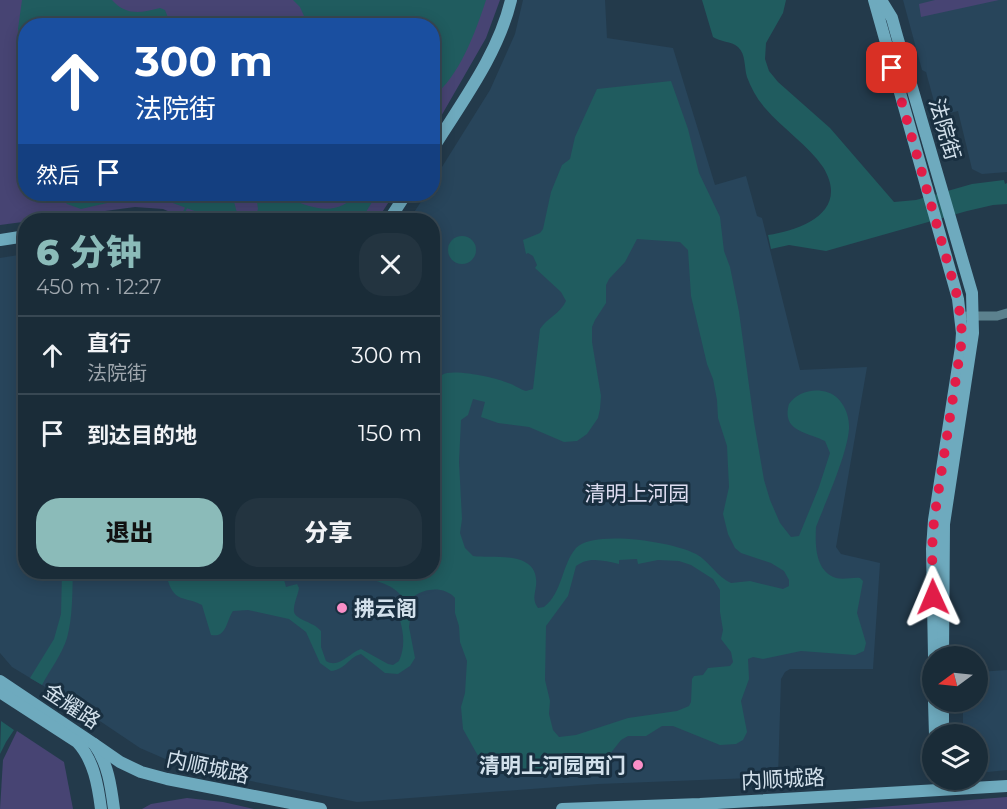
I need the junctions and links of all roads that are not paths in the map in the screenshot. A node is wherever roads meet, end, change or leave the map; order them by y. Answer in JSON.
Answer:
{"nodes":[{"id":1,"x":511,"y":0,"type":"edge"},
{"id":2,"x":874,"y":0,"type":"edge"},
{"id":3,"x":881,"y":0,"type":"edge"},
{"id":4,"x":440,"y":137,"type":"edge"},
{"id":5,"x":18,"y":237,"type":"edge"},
{"id":6,"x":0,"y":240,"type":"edge"},
{"id":7,"x":1007,"y":314,"type":"edge"},
{"id":8,"x":967,"y":316,"type":"junction"},
{"id":9,"x":934,"y":646,"type":"edge"},
{"id":10,"x":943,"y":646,"type":"edge"},
{"id":11,"x":0,"y":681,"type":"edge"},
{"id":12,"x":0,"y":692,"type":"edge"},
{"id":13,"x":94,"y":744,"type":"junction"},
{"id":14,"x":922,"y":786,"type":"edge"},
{"id":15,"x":988,"y":786,"type":"edge"},
{"id":16,"x":1007,"y":786,"type":"edge"},
{"id":17,"x":101,"y":809,"type":"edge"},
{"id":18,"x":114,"y":809,"type":"edge"},
{"id":19,"x":321,"y":809,"type":"edge"},
{"id":20,"x":562,"y":809,"type":"edge"}],
"edges":[{"from":1,"to":4,"type":"street"},
{"from":2,"to":8,"type":"street","name":"法院街"},
{"from":3,"to":8,"type":"street","name":"法院街"},
{"from":5,"to":6,"type":"street"},
{"from":7,"to":8,"type":"street"},
{"from":8,"to":9,"type":"street"},
{"from":8,"to":10,"type":"street"},
{"from":11,"to":13,"type":"street","name":"金耀路"},
{"from":12,"to":17,"type":"street","name":"金耀路"},
{"from":13,"to":18,"type":"street","name":"金耀路"},
{"from":13,"to":19,"type":"street","name":"内顺城路"},
{"from":14,"to":20,"type":"street","name":"内顺城路"},
{"from":15,"to":16,"type":"street","name":"内顺城路"}]}
